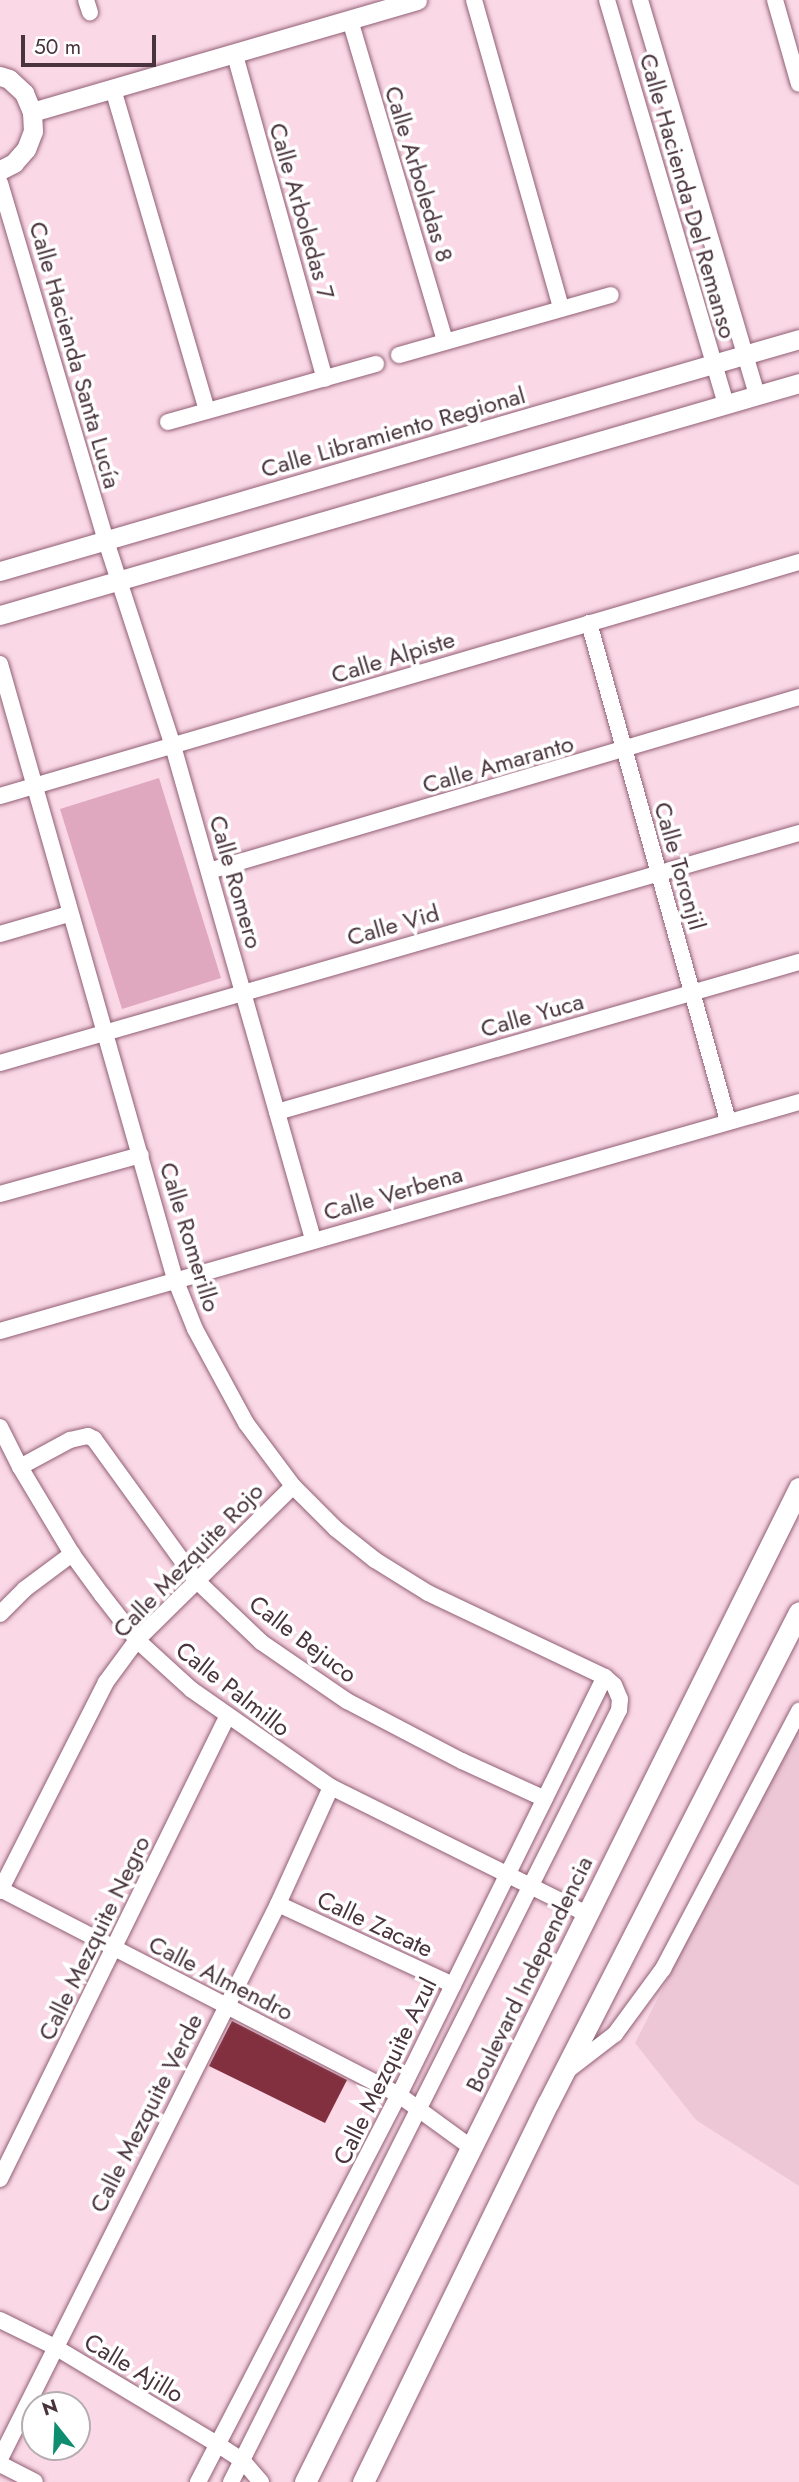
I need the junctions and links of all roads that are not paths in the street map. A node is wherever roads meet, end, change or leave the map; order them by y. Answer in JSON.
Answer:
{"nodes":[{"id":1,"x":416,"y":0,"type":"edge"},
{"id":2,"x":474,"y":0,"type":"edge"},
{"id":3,"x":607,"y":0,"type":"edge"},
{"id":4,"x":640,"y":0,"type":"edge"},
{"id":5,"x":775,"y":0,"type":"edge"},
{"id":6,"x":350,"y":20,"type":"junction"},
{"id":7,"x":235,"y":55,"type":"junction"},
{"id":8,"x":0,"y":76,"type":"edge"},
{"id":9,"x":799,"y":84,"type":"edge"},
{"id":10,"x":113,"y":89,"type":"junction"},
{"id":11,"x":32,"y":112,"type":"junction"},
{"id":12,"x":0,"y":170,"type":"edge"},
{"id":13,"x":0,"y":183,"type":"edge"},
{"id":14,"x":611,"y":295,"type":"dead end"},
{"id":15,"x":561,"y":308,"type":"junction"},
{"id":16,"x":799,"y":339,"type":"edge"},
{"id":17,"x":445,"y":341,"type":"junction"},
{"id":18,"x":744,"y":354,"type":"junction"},
{"id":19,"x":399,"y":355,"type":"dead end"},
{"id":20,"x":376,"y":364,"type":"dead end"},
{"id":21,"x":713,"y":364,"type":"junction"},
{"id":22,"x":325,"y":379,"type":"junction"},
{"id":23,"x":799,"y":383,"type":"edge"},
{"id":24,"x":757,"y":395,"type":"junction"},
{"id":25,"x":726,"y":404,"type":"junction"},
{"id":26,"x":207,"y":411,"type":"junction"},
{"id":27,"x":168,"y":422,"type":"dead end"},
{"id":28,"x":106,"y":541,"type":"junction"},
{"id":29,"x":799,"y":562,"type":"edge"},
{"id":30,"x":0,"y":571,"type":"edge"},
{"id":31,"x":119,"y":580,"type":"junction"},
{"id":32,"x":0,"y":615,"type":"edge"},
{"id":33,"x":589,"y":623,"type":"junction"},
{"id":34,"x":0,"y":664,"type":"edge"},
{"id":35,"x":799,"y":696,"type":"edge"},
{"id":36,"x":173,"y":746,"type":"junction"},
{"id":37,"x":624,"y":751,"type":"junction"},
{"id":38,"x":34,"y":786,"type":"junction"},
{"id":39,"x":0,"y":796,"type":"edge"},
{"id":40,"x":799,"y":834,"type":"edge"},
{"id":41,"x":209,"y":871,"type":"junction"},
{"id":42,"x":659,"y":873,"type":"junction"},
{"id":43,"x":69,"y":914,"type":"junction"},
{"id":44,"x":0,"y":934,"type":"edge"},
{"id":45,"x":799,"y":962,"type":"edge"},
{"id":46,"x":243,"y":992,"type":"junction"},
{"id":47,"x":692,"y":993,"type":"junction"},
{"id":48,"x":104,"y":1033,"type":"junction"},
{"id":49,"x":0,"y":1063,"type":"edge"},
{"id":50,"x":799,"y":1102,"type":"edge"},
{"id":51,"x":277,"y":1112,"type":"junction"},
{"id":52,"x":728,"y":1121,"type":"junction"},
{"id":53,"x":141,"y":1155,"type":"junction"},
{"id":54,"x":0,"y":1194,"type":"edge"},
{"id":55,"x":313,"y":1239,"type":"junction"},
{"id":56,"x":175,"y":1279,"type":"junction"},
{"id":57,"x":0,"y":1331,"type":"edge"},
{"id":58,"x":0,"y":1427,"type":"edge"},
{"id":59,"x":20,"y":1467,"type":"junction"},
{"id":60,"x":293,"y":1486,"type":"junction"},
{"id":61,"x":799,"y":1488,"type":"edge"},
{"id":62,"x":72,"y":1554,"type":"junction"},
{"id":63,"x":197,"y":1580,"type":"junction"},
{"id":64,"x":799,"y":1612,"type":"edge"},
{"id":65,"x":0,"y":1614,"type":"edge"},
{"id":66,"x":137,"y":1640,"type":"junction"},
{"id":67,"x":606,"y":1677,"type":"junction"},
{"id":68,"x":799,"y":1710,"type":"edge"},
{"id":69,"x":226,"y":1717,"type":"junction"},
{"id":70,"x":331,"y":1787,"type":"junction"},
{"id":71,"x":545,"y":1799,"type":"junction"},
{"id":72,"x":508,"y":1872,"type":"junction"},
{"id":73,"x":531,"y":1885,"type":"junction"},
{"id":74,"x":0,"y":1890,"type":"edge"},
{"id":75,"x":278,"y":1904,"type":"junction"},
{"id":76,"x":587,"y":1914,"type":"junction"},
{"id":77,"x":115,"y":1949,"type":"junction"},
{"id":78,"x":453,"y":1985,"type":"junction"},
{"id":79,"x":226,"y":2005,"type":"junction"},
{"id":80,"x":563,"y":2074,"type":"junction"},
{"id":81,"x":399,"y":2095,"type":"junction"},
{"id":82,"x":420,"y":2110,"type":"junction"},
{"id":83,"x":472,"y":2148,"type":"junction"},
{"id":84,"x":0,"y":2179,"type":"edge"},
{"id":85,"x":0,"y":2320,"type":"edge"},
{"id":86,"x":55,"y":2347,"type":"junction"},
{"id":87,"x":217,"y":2444,"type":"junction"},
{"id":88,"x":242,"y":2460,"type":"junction"},
{"id":89,"x":0,"y":2462,"type":"edge"},
{"id":90,"x":35,"y":2482,"type":"edge"},
{"id":91,"x":198,"y":2482,"type":"edge"},
{"id":92,"x":231,"y":2482,"type":"edge"},
{"id":93,"x":261,"y":2482,"type":"edge"},
{"id":94,"x":305,"y":2482,"type":"edge"},
{"id":95,"x":363,"y":2482,"type":"edge"}],
"edges":[{"from":1,"to":6,"type":"street"},
{"from":2,"to":15,"type":"street"},
{"from":3,"to":21,"type":"street","name":"Calle Hacienda Del Remanso"},
{"from":4,"to":18,"type":"street","name":"Calle Hacienda Del Remanso"},
{"from":5,"to":9,"type":"street"},
{"from":6,"to":7,"type":"street"},
{"from":6,"to":17,"type":"street","name":"Calle Arboledas 8"},
{"from":7,"to":10,"type":"street"},
{"from":7,"to":22,"type":"street","name":"Calle Arboledas 7"},
{"from":8,"to":11,"type":"street"},
{"from":10,"to":11,"type":"street"},
{"from":10,"to":26,"type":"street"},
{"from":11,"to":12,"type":"street"},
{"from":13,"to":28,"type":"street","name":"Calle Hacienda Santa Lucía"},
{"from":14,"to":15,"type":"street"},
{"from":15,"to":17,"type":"street"},
{"from":16,"to":18,"type":"street","name":"Calle Libramiento Regional"},
{"from":17,"to":19,"type":"street"},
{"from":18,"to":21,"type":"street","name":"Calle Libramiento Regional"},
{"from":18,"to":24,"type":"street","name":"Calle Hacienda Del Remanso"},
{"from":20,"to":22,"type":"street"},
{"from":21,"to":25,"type":"street","name":"Calle Hacienda Del Remanso"},
{"from":21,"to":28,"type":"street","name":"Calle Libramiento Regional"},
{"from":22,"to":26,"type":"street"},
{"from":23,"to":24,"type":"street"},
{"from":24,"to":25,"type":"street"},
{"from":25,"to":31,"type":"street"},
{"from":26,"to":27,"type":"street"},
{"from":28,"to":30,"type":"street","name":"Calle Libramiento Regional"},
{"from":28,"to":31,"type":"street","name":"Calle Romero"},
{"from":29,"to":33,"type":"street","name":"Calle Alpiste"},
{"from":31,"to":32,"type":"street"},
{"from":31,"to":36,"type":"street","name":"Calle Romero"},
{"from":33,"to":36,"type":"street","name":"Calle Alpiste"},
{"from":33,"to":37,"type":"street","name":"Calle Toronjil"},
{"from":34,"to":38,"type":"street","name":"Calle Romerillo"},
{"from":35,"to":37,"type":"street","name":"Calle Amaranto"},
{"from":36,"to":38,"type":"street","name":"Calle Alpiste"},
{"from":36,"to":41,"type":"street","name":"Calle Romero"},
{"from":37,"to":41,"type":"street","name":"Calle Amaranto"},
{"from":37,"to":42,"type":"street","name":"Calle Toronjil"},
{"from":38,"to":39,"type":"street","name":"Calle Alpiste"},
{"from":38,"to":43,"type":"street","name":"Calle Romerillo"},
{"from":40,"to":42,"type":"street","name":"Calle Vid"},
{"from":41,"to":46,"type":"street","name":"Calle Romero"},
{"from":42,"to":46,"type":"street","name":"Calle Vid"},
{"from":42,"to":47,"type":"street","name":"Calle Toronjil"},
{"from":43,"to":44,"type":"street"},
{"from":43,"to":48,"type":"street","name":"Calle Romerillo"},
{"from":45,"to":47,"type":"street","name":"Calle Yuca"},
{"from":46,"to":48,"type":"street","name":"Calle Vid"},
{"from":46,"to":51,"type":"street","name":"Calle Romero"},
{"from":47,"to":51,"type":"street","name":"Calle Yuca"},
{"from":47,"to":52,"type":"street","name":"Calle Toronjil"},
{"from":48,"to":49,"type":"street","name":"Calle Vid"},
{"from":48,"to":53,"type":"street","name":"Calle Romerillo"},
{"from":50,"to":52,"type":"street","name":"Calle Verbena"},
{"from":51,"to":55,"type":"street","name":"Calle Romero"},
{"from":52,"to":55,"type":"street","name":"Calle Verbena"},
{"from":53,"to":54,"type":"street"},
{"from":53,"to":56,"type":"street","name":"Calle Romerillo"},
{"from":55,"to":56,"type":"street","name":"Calle Verbena"},
{"from":56,"to":57,"type":"street","name":"Calle Verbena"},
{"from":56,"to":60,"type":"street","name":"Calle Romerillo"},
{"from":58,"to":59,"type":"street","name":"Calle Palmillo"},
{"from":59,"to":62,"type":"street","name":"Calle Palmillo"},
{"from":59,"to":63,"type":"street","name":"Calle Bejuco"},
{"from":60,"to":63,"type":"street","name":"Calle Mezquite Rojo"},
{"from":60,"to":67,"type":"street","name":"Calle Romerillo"},
{"from":61,"to":76,"type":"main road","name":"Boulevard Independencia"},
{"from":62,"to":65,"type":"street"},
{"from":62,"to":66,"type":"street","name":"Calle Palmillo"},
{"from":63,"to":66,"type":"street","name":"Calle Mezquite Rojo"},
{"from":63,"to":71,"type":"street","name":"Calle Bejuco"},
{"from":64,"to":80,"type":"main road"},
{"from":66,"to":69,"type":"street","name":"Calle Palmillo"},
{"from":66,"to":74,"type":"street","name":"Calle Mezquite Rojo"},
{"from":67,"to":71,"type":"street","name":"Calle Mezquite Azul"},
{"from":67,"to":73,"type":"street"},
{"from":68,"to":80,"type":"street"},
{"from":69,"to":70,"type":"street","name":"Calle Palmillo"},
{"from":69,"to":77,"type":"street","name":"Calle Mezquite Negro"},
{"from":70,"to":72,"type":"street","name":"Calle Palmillo"},
{"from":70,"to":75,"type":"street","name":"Calle Mezquite Verde"},
{"from":71,"to":72,"type":"street","name":"Calle Mezquite Azul"},
{"from":72,"to":73,"type":"street","name":"Calle Palmillo"},
{"from":72,"to":78,"type":"street","name":"Calle Mezquite Azul"},
{"from":73,"to":76,"type":"street","name":"Calle Palmillo"},
{"from":73,"to":82,"type":"street"},
{"from":74,"to":77,"type":"street","name":"Calle Almendro"},
{"from":75,"to":78,"type":"street","name":"Calle Zacate"},
{"from":75,"to":79,"type":"street","name":"Calle Mezquite Verde"},
{"from":76,"to":83,"type":"main road","name":"Boulevard Independencia"},
{"from":77,"to":79,"type":"street","name":"Calle Almendro"},
{"from":77,"to":84,"type":"street","name":"Calle Mezquite Negro"},
{"from":78,"to":81,"type":"street","name":"Calle Mezquite Azul"},
{"from":79,"to":81,"type":"street","name":"Calle Almendro"},
{"from":79,"to":86,"type":"street","name":"Calle Mezquite Verde"},
{"from":80,"to":95,"type":"main road"},
{"from":81,"to":82,"type":"street","name":"Calle Almendro"},
{"from":81,"to":87,"type":"street","name":"Calle Mezquite Azul"},
{"from":82,"to":83,"type":"street","name":"Calle Almendro"},
{"from":82,"to":88,"type":"street"},
{"from":83,"to":94,"type":"main road","name":"Boulevard Independencia"},
{"from":85,"to":86,"type":"street","name":"Calle Ajillo"},
{"from":86,"to":87,"type":"street","name":"Calle Ajillo"},
{"from":86,"to":89,"type":"street","name":"Calle Mezquite Verde"},
{"from":87,"to":88,"type":"street","name":"Calle Ajillo"},
{"from":87,"to":91,"type":"street","name":"Calle Mezquite Azul"},
{"from":88,"to":92,"type":"street"},
{"from":88,"to":93,"type":"street","name":"Calle Ajillo"},
{"from":89,"to":90,"type":"street"}]}
